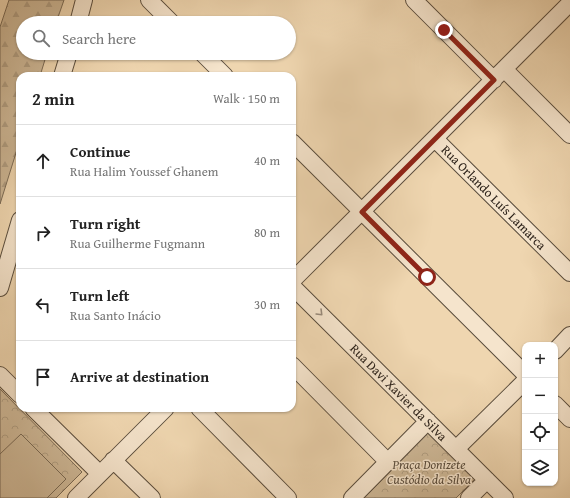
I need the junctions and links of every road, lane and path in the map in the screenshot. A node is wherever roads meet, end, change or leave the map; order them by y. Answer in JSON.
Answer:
{"nodes":[{"id":1,"x":84,"y":0,"type":"edge"},
{"id":2,"x":149,"y":0,"type":"edge"},
{"id":3,"x":414,"y":0,"type":"edge"},
{"id":4,"x":570,"y":3,"type":"edge"},
{"id":5,"x":80,"y":16,"type":"edge"},
{"id":6,"x":165,"y":16,"type":"edge"},
{"id":7,"x":67,"y":60,"type":"edge"},
{"id":8,"x":209,"y":60,"type":"edge"},
{"id":9,"x":63,"y":72,"type":"edge"},
{"id":10,"x":222,"y":72,"type":"edge"},
{"id":11,"x":499,"y":74,"type":"junction"},
{"id":12,"x":570,"y":135,"type":"edge"},
{"id":13,"x":435,"y":139,"type":"junction"},
{"id":14,"x":296,"y":146,"type":"edge"},
{"id":15,"x":362,"y":212,"type":"junction"},
{"id":16,"x":16,"y":236,"type":"edge"},
{"id":17,"x":570,"y":273,"type":"edge"},
{"id":18,"x":296,"y":277,"type":"edge"},
{"id":19,"x":0,"y":288,"type":"edge"},
{"id":20,"x":296,"y":290,"type":"edge"},
{"id":21,"x":570,"y":336,"type":"edge"},
{"id":22,"x":558,"y":348,"type":"edge"},
{"id":23,"x":296,"y":369,"type":"edge"},
{"id":24,"x":522,"y":371,"type":"edge"},
{"id":25,"x":0,"y":375,"type":"edge"},
{"id":26,"x":522,"y":384,"type":"edge"},
{"id":27,"x":16,"y":391,"type":"edge"},
{"id":28,"x":558,"y":407,"type":"edge"},
{"id":29,"x":37,"y":412,"type":"edge"},
{"id":30,"x":162,"y":412,"type":"edge"},
{"id":31,"x":203,"y":412,"type":"edge"},
{"id":32,"x":570,"y":419,"type":"edge"},
{"id":33,"x":428,"y":421,"type":"junction"},
{"id":34,"x":456,"y":449,"type":"junction"},
{"id":35,"x":113,"y":460,"type":"junction"},
{"id":36,"x":388,"y":462,"type":"junction"},
{"id":37,"x":100,"y":474,"type":"junction"},
{"id":38,"x":487,"y":480,"type":"junction"},
{"id":39,"x":76,"y":498,"type":"edge"},
{"id":40,"x":152,"y":498,"type":"edge"},
{"id":41,"x":288,"y":498,"type":"edge"},
{"id":42,"x":352,"y":498,"type":"edge"},
{"id":43,"x":469,"y":498,"type":"edge"},
{"id":44,"x":505,"y":498,"type":"edge"}],
"edges":[{"from":1,"to":5,"type":"street"},
{"from":2,"to":6,"type":"street"},
{"from":3,"to":11,"type":"street"},
{"from":4,"to":11,"type":"street"},
{"from":7,"to":9,"type":"street"},
{"from":8,"to":10,"type":"street"},
{"from":11,"to":12,"type":"street"},
{"from":11,"to":13,"type":"street"},
{"from":13,"to":15,"type":"street"},
{"from":13,"to":17,"type":"street","name":"Rua Orlando Luís Lamarca"},
{"from":14,"to":15,"type":"street"},
{"from":15,"to":18,"type":"street"},
{"from":15,"to":24,"type":"street"},
{"from":16,"to":19,"type":"street"},
{"from":20,"to":33,"type":"street","name":"Rua Davi Xavier da Silva","one_way":true},
{"from":21,"to":22,"type":"street"},
{"from":23,"to":36,"type":"street"},
{"from":25,"to":27,"type":"street"},
{"from":26,"to":34,"type":"street"},
{"from":28,"to":32,"type":"street"},
{"from":29,"to":37,"type":"street"},
{"from":30,"to":35,"type":"street"},
{"from":31,"to":41,"type":"street"},
{"from":33,"to":34,"type":"street","name":"Rua Davi Xavier da Silva"},
{"from":33,"to":36,"type":"street"},
{"from":34,"to":38,"type":"street","name":"Rua Davi Xavier da Silva"},
{"from":35,"to":37,"type":"street"},
{"from":35,"to":40,"type":"street"},
{"from":36,"to":42,"type":"street"},
{"from":37,"to":39,"type":"street"},
{"from":38,"to":43,"type":"street"},
{"from":38,"to":44,"type":"street","name":"Rua Davi Xavier da Silva"}]}
